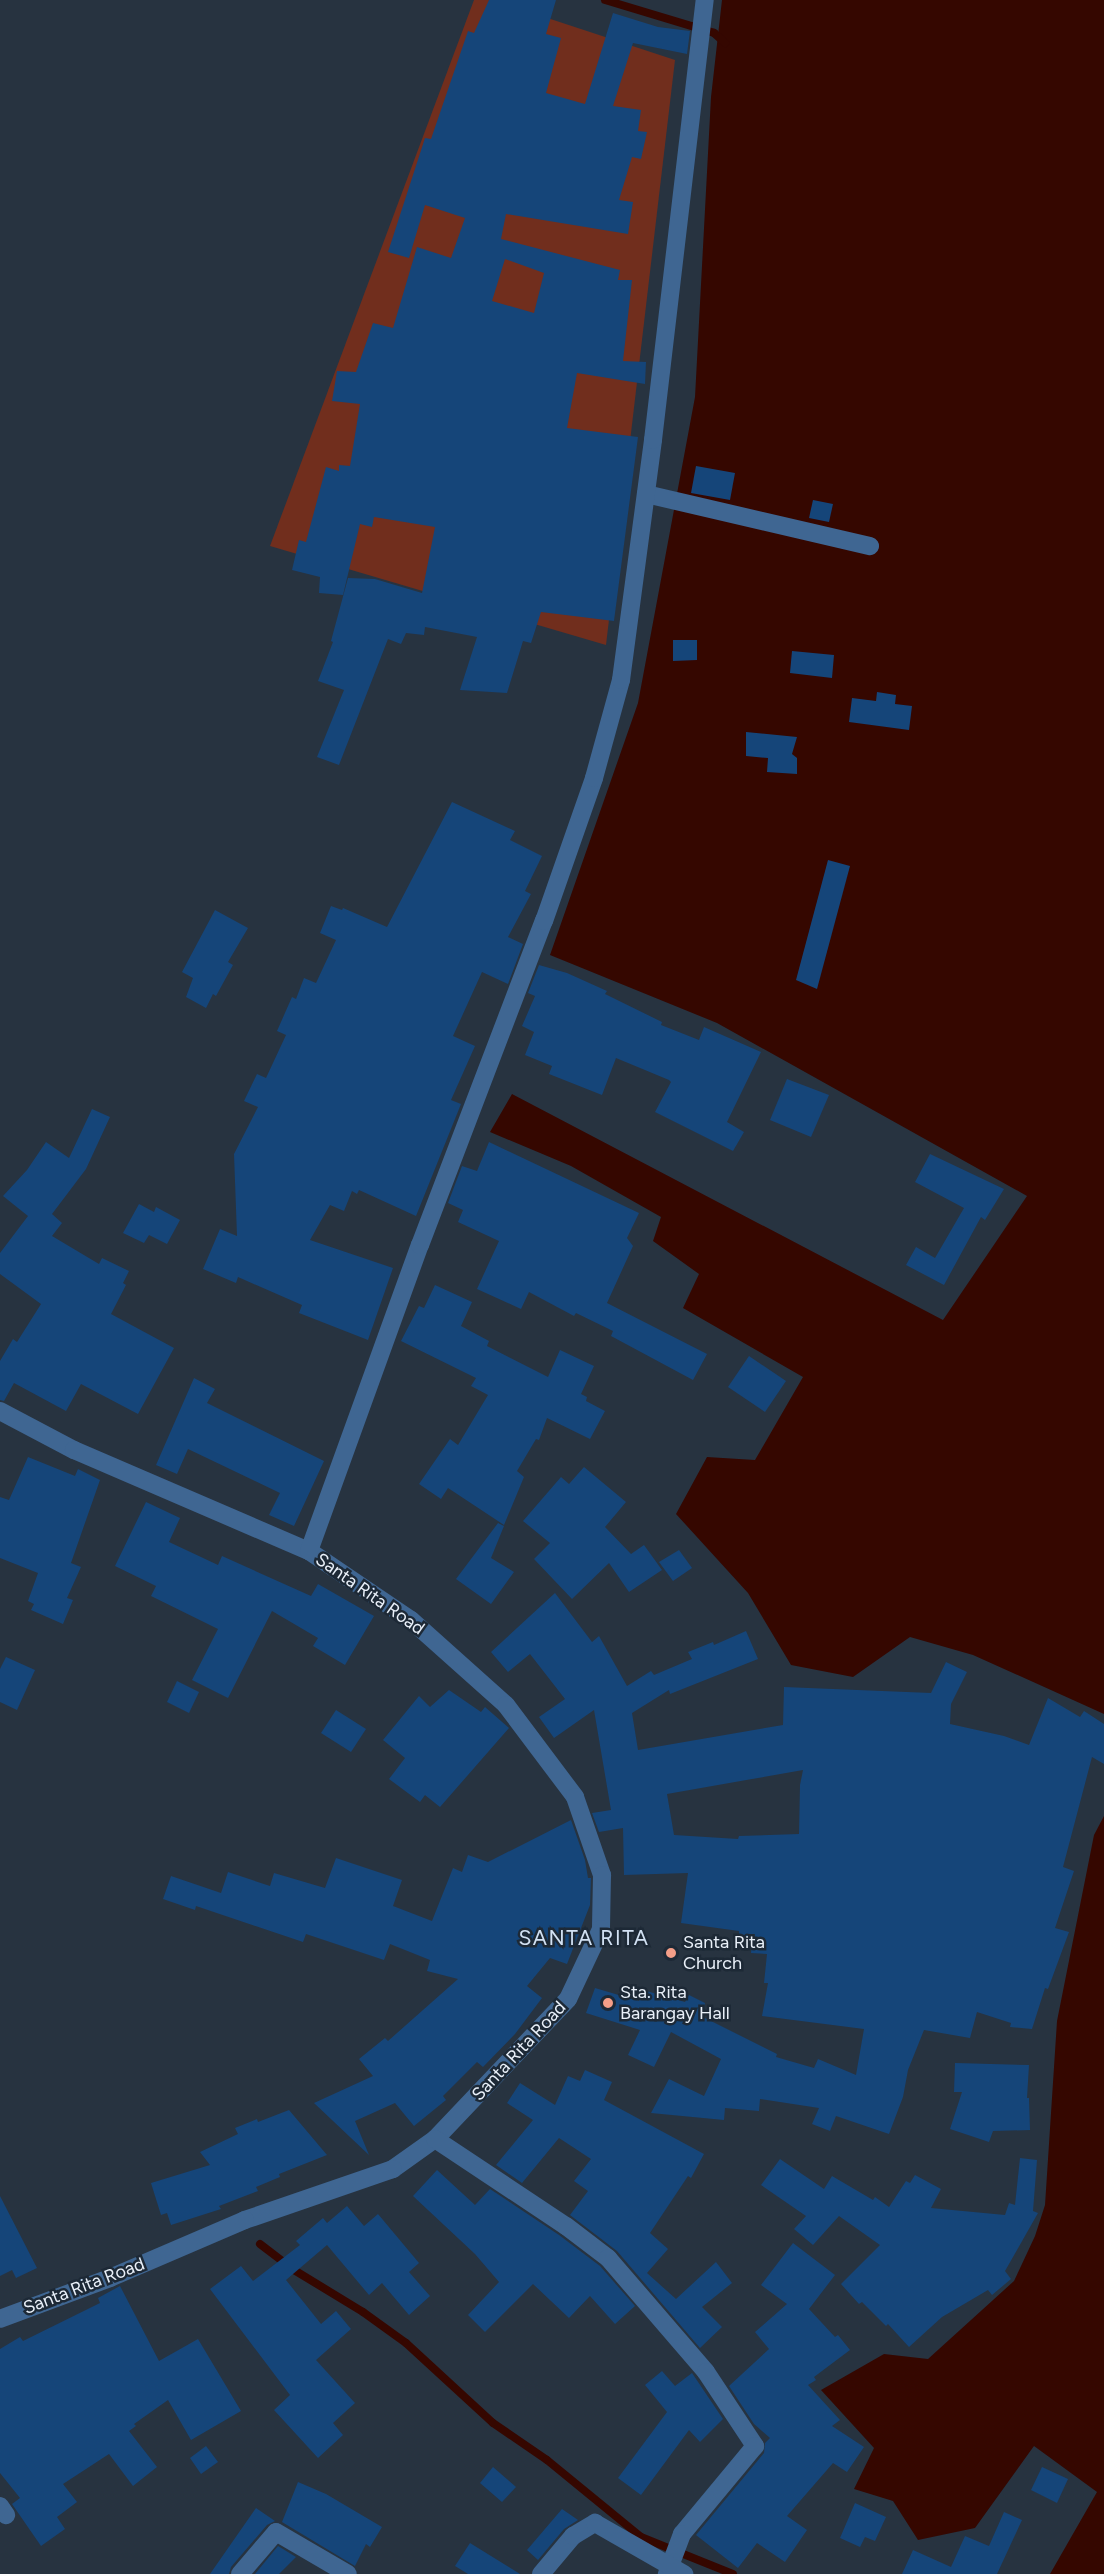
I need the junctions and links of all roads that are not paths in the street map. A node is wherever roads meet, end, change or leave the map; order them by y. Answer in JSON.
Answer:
{"nodes":[{"id":1,"x":704,"y":8,"type":"edge"},
{"id":2,"x":646,"y":494,"type":"junction"},
{"id":3,"x":870,"y":546,"type":"dead end"},
{"id":4,"x":0,"y":1411,"type":"edge"},
{"id":5,"x":309,"y":1551,"type":"junction"},
{"id":6,"x":435,"y":2139,"type":"junction"},
{"id":7,"x":0,"y":2319,"type":"edge"},
{"id":8,"x":674,"y":2567,"type":"edge"},
{"id":9,"x":240,"y":2574,"type":"edge"},
{"id":10,"x":348,"y":2574,"type":"edge"},
{"id":11,"x":541,"y":2574,"type":"edge"}],
"edges":[{"from":1,"to":2,"type":"street"},
{"from":2,"to":3,"type":"street"},
{"from":2,"to":5,"type":"street"},
{"from":4,"to":5,"type":"street","name":"Santa Rita Road"},
{"from":5,"to":6,"type":"street","name":"Santa Rita Road"},
{"from":6,"to":7,"type":"street","name":"Santa Rita Road"},
{"from":6,"to":8,"type":"street"},
{"from":8,"to":11,"type":"street"},
{"from":9,"to":10,"type":"street"}]}
